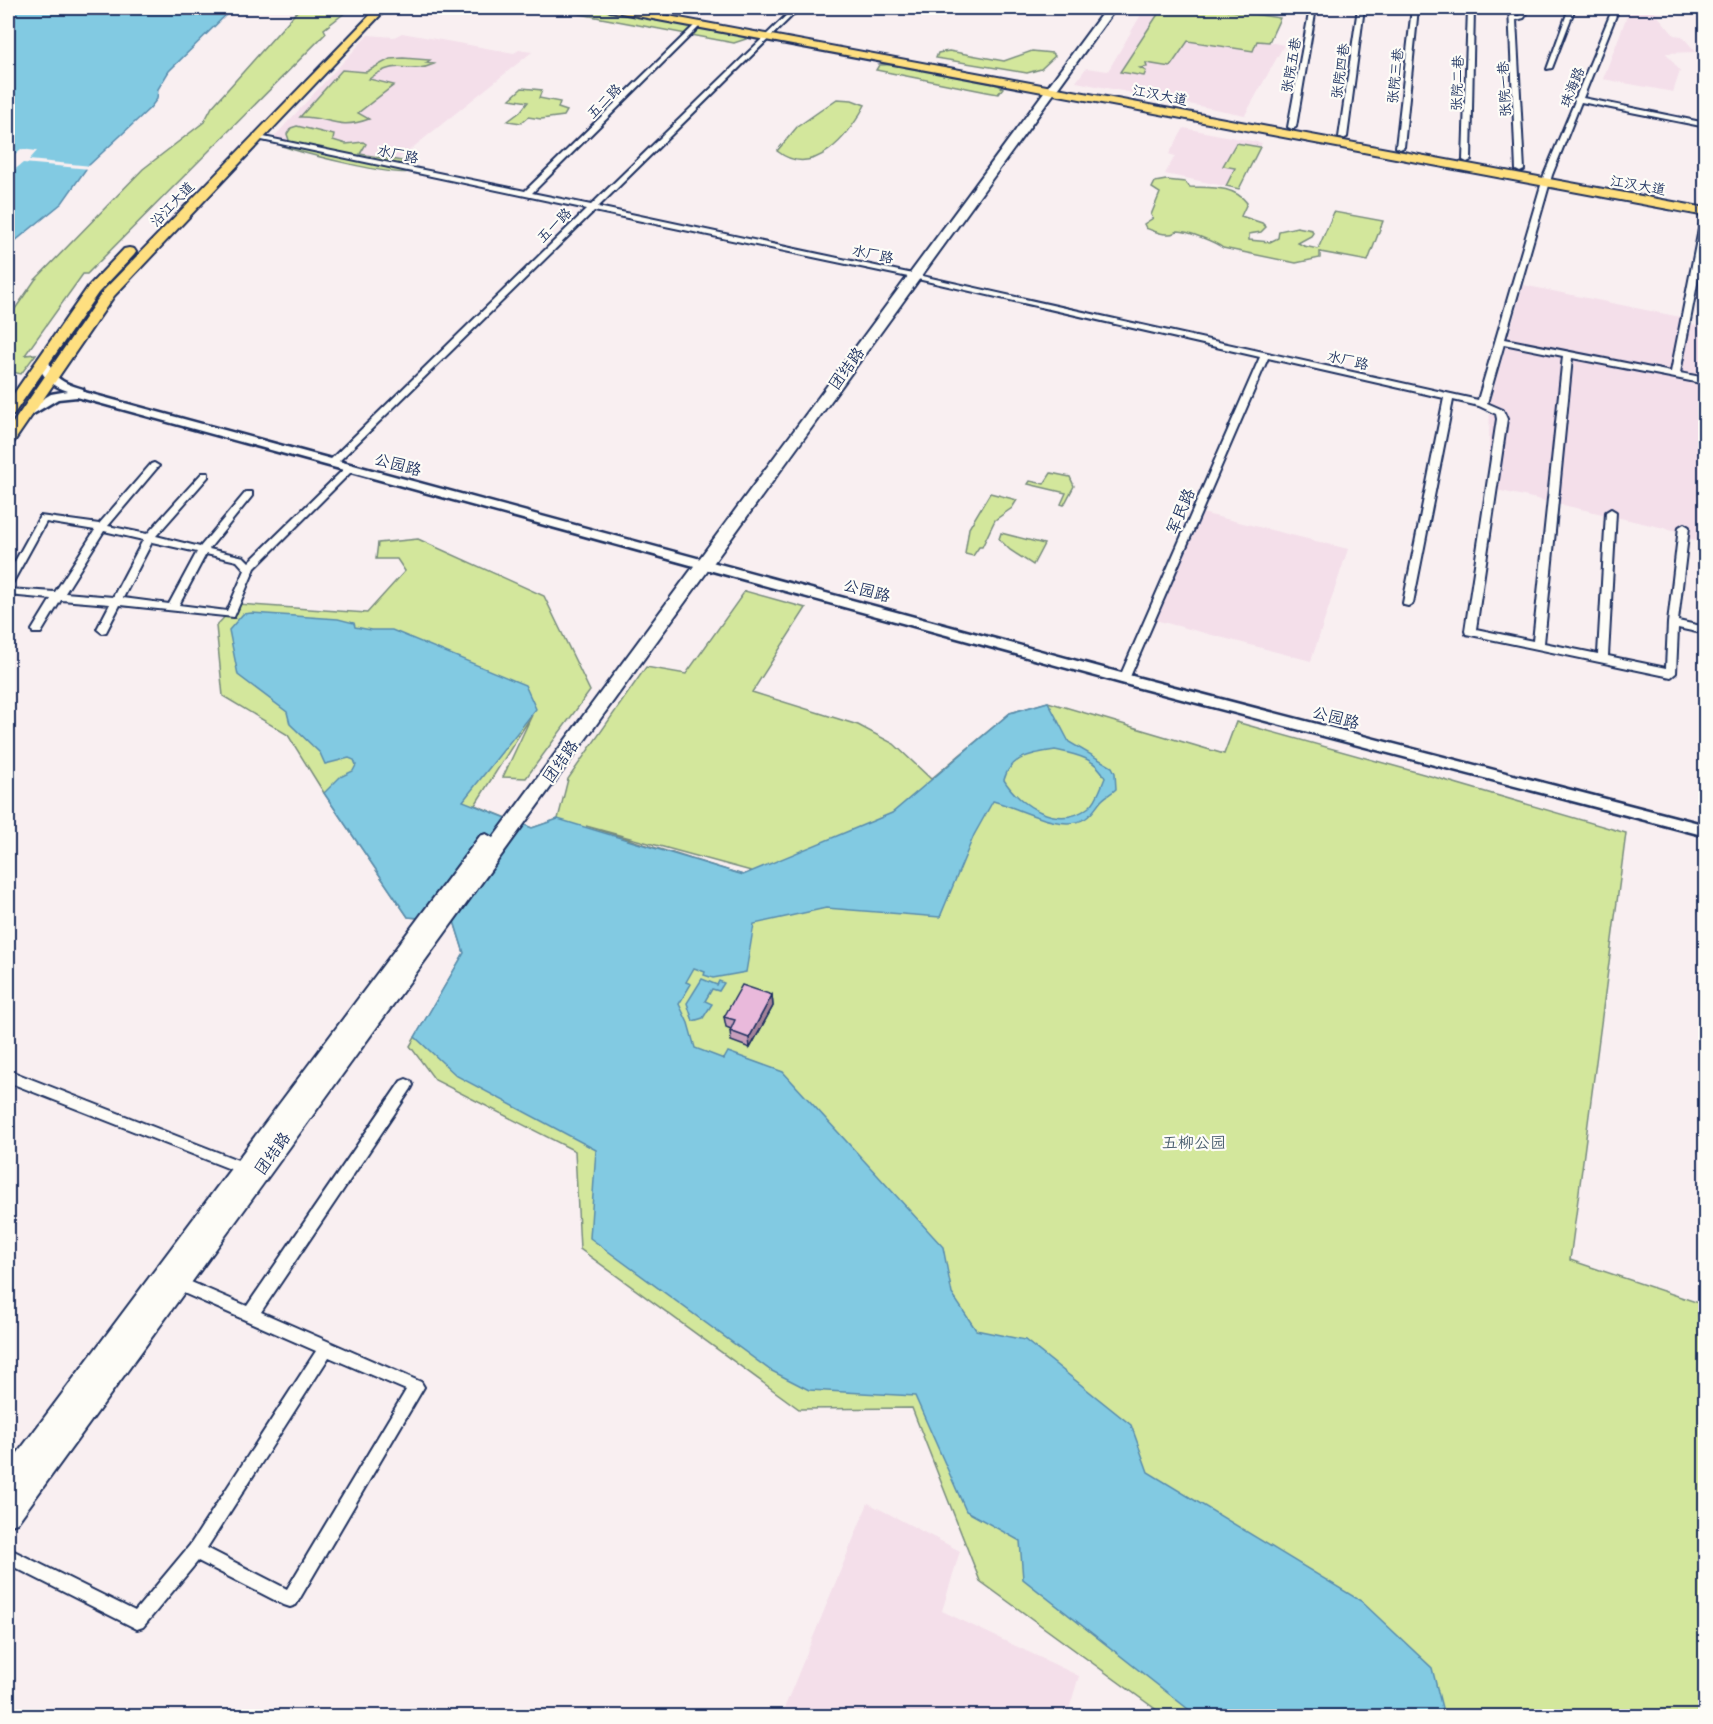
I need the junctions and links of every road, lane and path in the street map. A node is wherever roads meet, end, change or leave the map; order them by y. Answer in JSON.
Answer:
{"nodes":[{"id":1,"x":367,"y":8,"type":"edge"},
{"id":2,"x":382,"y":8,"type":"edge"},
{"id":3,"x":610,"y":8,"type":"edge"},
{"id":4,"x":650,"y":8,"type":"edge"},
{"id":5,"x":797,"y":8,"type":"edge"},
{"id":6,"x":1102,"y":8,"type":"edge"},
{"id":7,"x":1111,"y":8,"type":"edge"},
{"id":8,"x":1313,"y":8,"type":"edge"},
{"id":9,"x":1361,"y":8,"type":"edge"},
{"id":10,"x":1415,"y":8,"type":"edge"},
{"id":11,"x":1470,"y":8,"type":"edge"},
{"id":12,"x":1511,"y":8,"type":"edge"},
{"id":13,"x":1527,"y":8,"type":"edge"},
{"id":14,"x":1572,"y":8,"type":"edge"},
{"id":15,"x":1615,"y":8,"type":"edge"},
{"id":16,"x":1513,"y":19,"type":"junction"},
{"id":17,"x":699,"y":24,"type":"junction"},
{"id":18,"x":771,"y":34,"type":"junction"},
{"id":19,"x":1549,"y":68,"type":"dead end"},
{"id":20,"x":1049,"y":86,"type":"junction"},
{"id":21,"x":1578,"y":100,"type":"junction"},
{"id":22,"x":1706,"y":125,"type":"edge"},
{"id":23,"x":1292,"y":127,"type":"junction"},
{"id":24,"x":257,"y":137,"type":"junction"},
{"id":25,"x":1343,"y":137,"type":"junction"},
{"id":26,"x":1400,"y":147,"type":"junction"},
{"id":27,"x":1465,"y":160,"type":"junction"},
{"id":28,"x":1518,"y":170,"type":"junction"},
{"id":29,"x":1546,"y":178,"type":"junction"},
{"id":30,"x":526,"y":195,"type":"junction"},
{"id":31,"x":176,"y":204,"type":"dead end"},
{"id":32,"x":1706,"y":204,"type":"edge"},
{"id":33,"x":1686,"y":205,"type":"junction"},
{"id":34,"x":589,"y":209,"type":"junction"},
{"id":35,"x":1706,"y":213,"type":"edge"},
{"id":36,"x":142,"y":238,"type":"dead end"},
{"id":37,"x":908,"y":275,"type":"junction"},
{"id":38,"x":1500,"y":341,"type":"junction"},
{"id":39,"x":1568,"y":354,"type":"junction"},
{"id":40,"x":1265,"y":355,"type":"junction"},
{"id":41,"x":44,"y":360,"type":"junction"},
{"id":42,"x":1675,"y":375,"type":"junction"},
{"id":43,"x":51,"y":378,"type":"junction"},
{"id":44,"x":1706,"y":381,"type":"edge"},
{"id":45,"x":1449,"y":396,"type":"junction"},
{"id":46,"x":1482,"y":404,"type":"junction"},
{"id":47,"x":8,"y":412,"type":"edge"},
{"id":48,"x":24,"y":416,"type":"junction"},
{"id":49,"x":8,"y":440,"type":"edge"},
{"id":50,"x":334,"y":461,"type":"junction"},
{"id":51,"x":154,"y":466,"type":"dead end"},
{"id":52,"x":350,"y":468,"type":"junction"},
{"id":53,"x":205,"y":475,"type":"dead end"},
{"id":54,"x":249,"y":494,"type":"dead end"},
{"id":55,"x":1611,"y":512,"type":"dead end"},
{"id":56,"x":1683,"y":527,"type":"dead end"},
{"id":57,"x":101,"y":528,"type":"junction"},
{"id":58,"x":149,"y":538,"type":"junction"},
{"id":59,"x":203,"y":550,"type":"junction"},
{"id":60,"x":700,"y":560,"type":"junction"},
{"id":61,"x":249,"y":568,"type":"junction"},
{"id":62,"x":8,"y":582,"type":"edge"},
{"id":63,"x":8,"y":592,"type":"edge"},
{"id":64,"x":57,"y":595,"type":"junction"},
{"id":65,"x":118,"y":601,"type":"junction"},
{"id":66,"x":1408,"y":603,"type":"dead end"},
{"id":67,"x":173,"y":607,"type":"junction"},
{"id":68,"x":1673,"y":623,"type":"junction"},
{"id":69,"x":102,"y":629,"type":"dead end"},
{"id":70,"x":37,"y":630,"type":"dead end"},
{"id":71,"x":1706,"y":631,"type":"edge"},
{"id":72,"x":1538,"y":645,"type":"junction"},
{"id":73,"x":1603,"y":658,"type":"junction"},
{"id":74,"x":1125,"y":677,"type":"junction"},
{"id":75,"x":1706,"y":824,"type":"edge"},
{"id":76,"x":1706,"y":831,"type":"edge"},
{"id":77,"x":407,"y":958,"type":"junction"},
{"id":78,"x":8,"y":1076,"type":"edge"},
{"id":79,"x":406,"y":1085,"type":"dead end"},
{"id":80,"x":243,"y":1168,"type":"junction"},
{"id":81,"x":177,"y":1283,"type":"junction"},
{"id":82,"x":250,"y":1315,"type":"junction"},
{"id":83,"x":326,"y":1348,"type":"junction"},
{"id":84,"x":8,"y":1485,"type":"edge"},
{"id":85,"x":8,"y":1514,"type":"edge"},
{"id":86,"x":196,"y":1551,"type":"junction"},
{"id":87,"x":8,"y":1556,"type":"edge"}],
"edges":[{"from":1,"to":31,"type":"main road","name":"沿江大道"},
{"from":2,"to":24,"type":"main road","name":"沿江大道"},
{"from":3,"to":17,"type":"main road","name":"江汉大道"},
{"from":4,"to":18,"type":"main road","name":"江汉大道"},
{"from":5,"to":18,"type":"street","name":"五一路"},
{"from":6,"to":20,"type":"main road","name":"团结路"},
{"from":7,"to":20,"type":"main road","name":"团结路"},
{"from":8,"to":23,"type":"street","name":"张院五巷"},
{"from":9,"to":25,"type":"street","name":"张院四巷"},
{"from":10,"to":26,"type":"street","name":"张院三巷"},
{"from":11,"to":27,"type":"street","name":"张院二巷"},
{"from":12,"to":16,"type":"street","name":"张院一巷"},
{"from":12,"to":28,"type":"street","name":"张院一巷"},
{"from":13,"to":16,"type":"street"},
{"from":14,"to":19,"type":"street"},
{"from":15,"to":21,"type":"street","name":"珠海路"},
{"from":16,"to":28,"type":"street","name":"张院一巷"},
{"from":17,"to":18,"type":"main road","name":"江汉大道"},
{"from":17,"to":30,"type":"street","name":"五二路"},
{"from":18,"to":20,"type":"main road","name":"江汉大道"},
{"from":18,"to":34,"type":"street","name":"五一路"},
{"from":20,"to":23,"type":"main road","name":"江汉大道"},
{"from":20,"to":29,"type":"main road","name":"江汉大道"},
{"from":20,"to":37,"type":"main road","name":"团结路"},
{"from":21,"to":22,"type":"street"},
{"from":21,"to":29,"type":"street","name":"珠海路"},
{"from":23,"to":25,"type":"main road","name":"江汉大道"},
{"from":24,"to":30,"type":"street","name":"水厂路"},
{"from":24,"to":43,"type":"main road","name":"沿江大道"},
{"from":25,"to":26,"type":"main road","name":"江汉大道"},
{"from":26,"to":27,"type":"main road","name":"江汉大道"},
{"from":27,"to":28,"type":"main road","name":"江汉大道"},
{"from":28,"to":29,"type":"main road","name":"江汉大道"},
{"from":29,"to":33,"type":"main road","name":"江汉大道"},
{"from":29,"to":38,"type":"street","name":"珠海路"},
{"from":30,"to":34,"type":"street","name":"水厂路"},
{"from":32,"to":33,"type":"main road","name":"江汉大道"},
{"from":33,"to":35,"type":"main road","name":"江汉大道"},
{"from":34,"to":37,"type":"street","name":"水厂路"},
{"from":34,"to":50,"type":"street","name":"五一路"},
{"from":35,"to":42,"type":"street"},
{"from":36,"to":41,"type":"main road","name":"沿江大道"},
{"from":37,"to":40,"type":"street","name":"水厂路"},
{"from":37,"to":60,"type":"main road","name":"团结路"},
{"from":38,"to":39,"type":"street"},
{"from":38,"to":46,"type":"street","name":"珠海路"},
{"from":39,"to":42,"type":"street"},
{"from":39,"to":72,"type":"street"},
{"from":40,"to":45,"type":"street","name":"水厂路"},
{"from":40,"to":74,"type":"street","name":"军民路"},
{"from":41,"to":43,"type":"street"},
{"from":41,"to":47,"type":"main road","name":"沿江大道"},
{"from":42,"to":44,"type":"street"},
{"from":43,"to":48,"type":"main road","name":"沿江大道"},
{"from":43,"to":50,"type":"street"},
{"from":45,"to":46,"type":"street","name":"水厂路"},
{"from":45,"to":66,"type":"street"},
{"from":46,"to":72,"type":"street"},
{"from":48,"to":49,"type":"main road","name":"沿江大道"},
{"from":48,"to":50,"type":"street","name":"公园路"},
{"from":50,"to":52,"type":"street","name":"公园路"},
{"from":50,"to":60,"type":"street"},
{"from":51,"to":57,"type":"street"},
{"from":52,"to":60,"type":"street","name":"公园路"},
{"from":52,"to":61,"type":"street"},
{"from":53,"to":58,"type":"street"},
{"from":54,"to":59,"type":"street"},
{"from":55,"to":73,"type":"street"},
{"from":56,"to":68,"type":"street"},
{"from":57,"to":58,"type":"street"},
{"from":57,"to":62,"type":"street"},
{"from":57,"to":64,"type":"street"},
{"from":58,"to":59,"type":"street"},
{"from":58,"to":65,"type":"street"},
{"from":59,"to":61,"type":"street"},
{"from":59,"to":67,"type":"street"},
{"from":60,"to":74,"type":"street","name":"公园路"},
{"from":60,"to":77,"type":"main road","name":"团结路"},
{"from":61,"to":67,"type":"street"},
{"from":63,"to":64,"type":"street"},
{"from":64,"to":65,"type":"street"},
{"from":64,"to":70,"type":"street"},
{"from":65,"to":67,"type":"street"},
{"from":65,"to":69,"type":"street"},
{"from":68,"to":71,"type":"street"},
{"from":68,"to":73,"type":"street"},
{"from":72,"to":73,"type":"street"},
{"from":74,"to":75,"type":"street"},
{"from":74,"to":76,"type":"street","name":"公园路"},
{"from":77,"to":80,"type":"main road","name":"团结路"},
{"from":77,"to":81,"type":"main road","name":"团结路"},
{"from":78,"to":80,"type":"street"},
{"from":79,"to":82,"type":"street"},
{"from":80,"to":84,"type":"main road","name":"团结路"},
{"from":81,"to":82,"type":"street"},
{"from":81,"to":85,"type":"main road","name":"团结路"},
{"from":82,"to":83,"type":"street"},
{"from":83,"to":86,"type":"street"},
{"from":83,"to":86,"type":"street"},
{"from":86,"to":87,"type":"street"}]}
